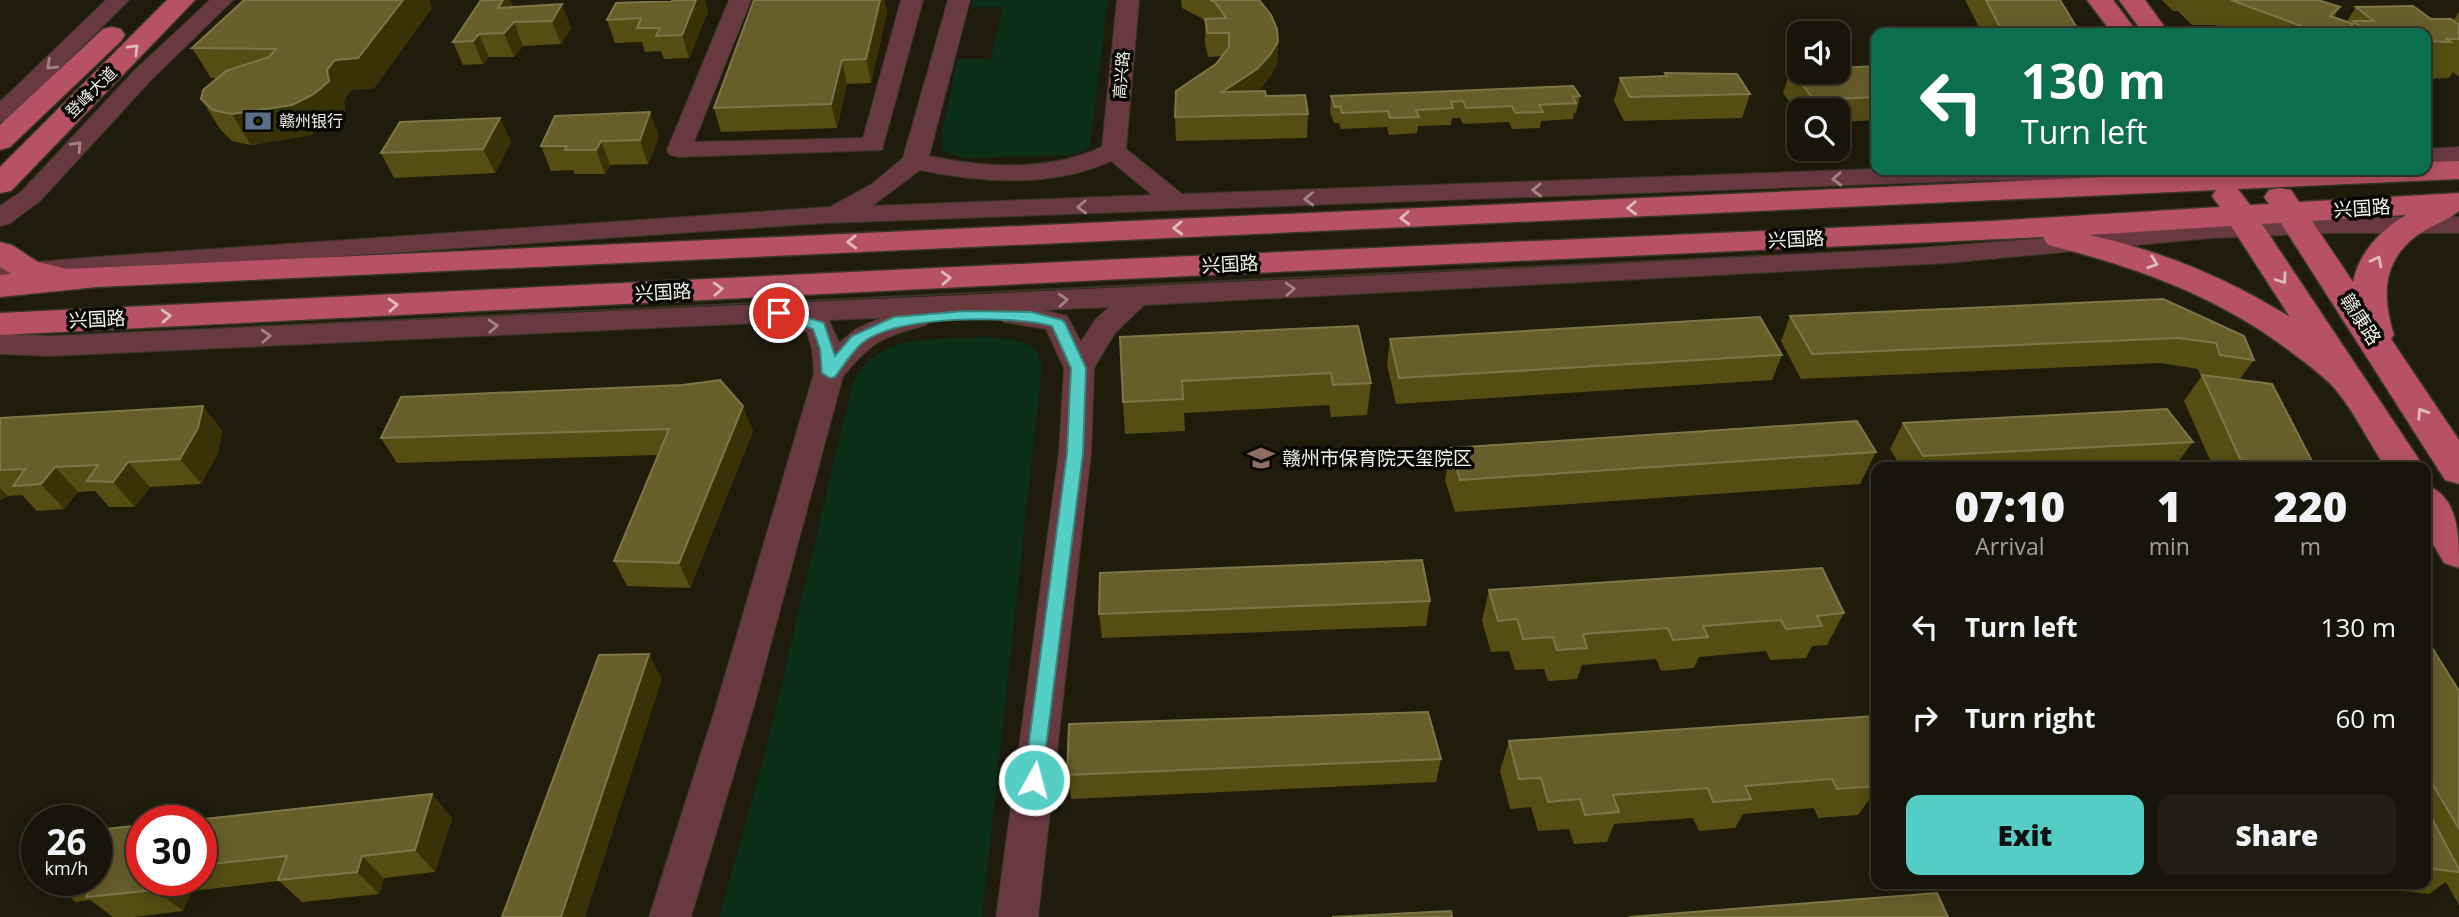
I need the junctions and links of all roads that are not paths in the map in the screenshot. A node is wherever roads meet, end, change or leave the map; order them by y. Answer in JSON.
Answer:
{"nodes":[{"id":1,"x":118,"y":0,"type":"edge"},
{"id":2,"x":149,"y":0,"type":"edge"},
{"id":3,"x":182,"y":0,"type":"edge"},
{"id":4,"x":222,"y":0,"type":"edge"},
{"id":5,"x":740,"y":0,"type":"edge"},
{"id":6,"x":912,"y":0,"type":"edge"},
{"id":7,"x":959,"y":0,"type":"edge"},
{"id":8,"x":1128,"y":0,"type":"edge"},
{"id":9,"x":2100,"y":0,"type":"edge"},
{"id":10,"x":2132,"y":0,"type":"edge"},
{"id":11,"x":2121,"y":28,"type":"edge"},
{"id":12,"x":2152,"y":28,"type":"edge"},
{"id":13,"x":0,"y":115,"type":"edge"},
{"id":14,"x":0,"y":141,"type":"edge"},
{"id":15,"x":1114,"y":151,"type":"junction"},
{"id":16,"x":2459,"y":153,"type":"edge"},
{"id":17,"x":2431,"y":156,"type":"edge"},
{"id":18,"x":915,"y":161,"type":"junction"},
{"id":19,"x":2431,"y":166,"type":"edge"},
{"id":20,"x":2431,"y":169,"type":"edge"},
{"id":21,"x":2459,"y":169,"type":"edge"},
{"id":22,"x":1935,"y":175,"type":"edge"},
{"id":23,"x":2119,"y":175,"type":"edge"},
{"id":24,"x":2215,"y":175,"type":"edge"},
{"id":25,"x":2273,"y":175,"type":"edge"},
{"id":26,"x":3,"y":183,"type":"edge"},
{"id":27,"x":2037,"y":190,"type":"junction"},
{"id":28,"x":2459,"y":203,"type":"edge"},
{"id":29,"x":1178,"y":204,"type":"junction"},
{"id":30,"x":826,"y":215,"type":"junction"},
{"id":31,"x":0,"y":218,"type":"edge"},
{"id":32,"x":2296,"y":220,"type":"junction"},
{"id":33,"x":2243,"y":221,"type":"junction"},
{"id":34,"x":2459,"y":225,"type":"edge"},
{"id":35,"x":2407,"y":227,"type":"junction"},
{"id":36,"x":1991,"y":231,"type":"junction"},
{"id":37,"x":2079,"y":242,"type":"junction"},
{"id":38,"x":0,"y":251,"type":"edge"},
{"id":39,"x":15,"y":272,"type":"edge"},
{"id":40,"x":97,"y":278,"type":"junction"},
{"id":41,"x":0,"y":286,"type":"edge"},
{"id":42,"x":1136,"y":297,"type":"junction"},
{"id":43,"x":779,"y":313,"type":"junction"},
{"id":44,"x":10,"y":326,"type":"edge"},
{"id":45,"x":0,"y":344,"type":"edge"},
{"id":46,"x":1079,"y":368,"type":"junction"},
{"id":47,"x":2394,"y":371,"type":"junction"},
{"id":48,"x":830,"y":373,"type":"junction"},
{"id":49,"x":2351,"y":383,"type":"junction"},
{"id":50,"x":2401,"y":462,"type":"edge"},
{"id":51,"x":2459,"y":470,"type":"edge"},
{"id":52,"x":2431,"y":508,"type":"edge"},
{"id":53,"x":2459,"y":552,"type":"edge"},
{"id":54,"x":670,"y":917,"type":"edge"},
{"id":55,"x":1017,"y":917,"type":"edge"}],
"edges":[{"from":1,"to":13,"type":"street","one_way":true},
{"from":2,"to":14,"type":"main road","name":"登峰大道"},
{"from":26,"to":3,"type":"main road","name":"登峰大道","one_way":true},
{"from":31,"to":4,"type":"street","one_way":true},
{"from":5,"to":6,"type":"street"},
{"from":7,"to":18,"type":"street"},
{"from":8,"to":15,"type":"street","name":"高兴路"},
{"from":9,"to":11,"type":"main road"},
{"from":10,"to":12,"type":"main road"},
{"from":15,"to":18,"type":"street"},
{"from":15,"to":29,"type":"street"},
{"from":16,"to":17,"type":"street"},
{"from":18,"to":30,"type":"street"},
{"from":19,"to":21,"type":"main road"},
{"from":20,"to":21,"type":"main road","name":"兴国路"},
{"from":22,"to":29,"type":"street","one_way":true},
{"from":23,"to":27,"type":"main road"},
{"from":24,"to":27,"type":"main road","name":"兴国路"},
{"from":24,"to":33,"type":"main road"},
{"from":25,"to":32,"type":"main road","name":"赣康路"},
{"from":27,"to":40,"type":"main road","name":"兴国路","one_way":true},
{"from":28,"to":32,"type":"main road","name":"兴国路"},
{"from":28,"to":35,"type":"main road"},
{"from":29,"to":30,"type":"street","one_way":true},
{"from":30,"to":39,"type":"street"},
{"from":32,"to":33,"type":"main road","name":"兴国路"},
{"from":32,"to":35,"type":"street"},
{"from":32,"to":47,"type":"main road","name":"赣康路"},
{"from":33,"to":36,"type":"main road","name":"兴国路"},
{"from":33,"to":37,"type":"street"},
{"from":33,"to":49,"type":"main road","one_way":true},
{"from":34,"to":35,"type":"street"},
{"from":47,"to":35,"type":"main road","one_way":true},
{"from":36,"to":37,"type":"main road"},
{"from":44,"to":36,"type":"main road","name":"兴国路","one_way":true},
{"from":42,"to":37,"type":"street","one_way":true},
{"from":37,"to":49,"type":"main road","one_way":true},
{"from":38,"to":39,"type":"main road"},
{"from":39,"to":40,"type":"main road"},
{"from":40,"to":41,"type":"main road","name":"兴国路"},
{"from":43,"to":42,"type":"street","one_way":true},
{"from":42,"to":46,"type":"street"},
{"from":45,"to":43,"type":"street","one_way":true},
{"from":43,"to":48,"type":"street"},
{"from":46,"to":48,"type":"street"},
{"from":46,"to":55,"type":"street"},
{"from":51,"to":47,"type":"main road","name":"赣康路","one_way":true},
{"from":48,"to":54,"type":"street"},
{"from":49,"to":50,"type":"main road"},
{"from":52,"to":53,"type":"main road"}]}
